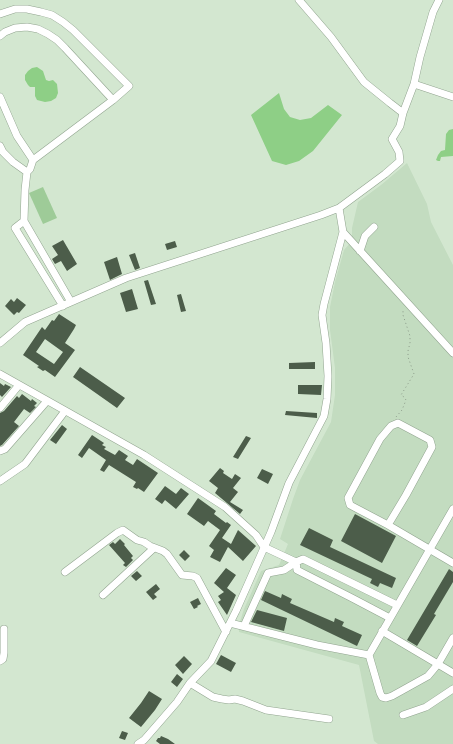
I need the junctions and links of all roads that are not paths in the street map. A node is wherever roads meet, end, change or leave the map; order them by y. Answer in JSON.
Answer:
{"nodes":[{"id":1,"x":299,"y":0,"type":"edge"},
{"id":2,"x":439,"y":0,"type":"edge"},
{"id":3,"x":0,"y":14,"type":"edge"},
{"id":4,"x":0,"y":36,"type":"edge"},
{"id":5,"x":414,"y":84,"type":"junction"},
{"id":6,"x":0,"y":97,"type":"edge"},
{"id":7,"x":453,"y":97,"type":"edge"},
{"id":8,"x":113,"y":100,"type":"junction"},
{"id":9,"x":403,"y":113,"type":"junction"},
{"id":10,"x":0,"y":146,"type":"edge"},
{"id":11,"x":33,"y":160,"type":"junction"},
{"id":12,"x":27,"y":172,"type":"junction"},
{"id":13,"x":339,"y":208,"type":"junction"},
{"id":14,"x":24,"y":221,"type":"junction"},
{"id":15,"x":374,"y":227,"type":"dead end"},
{"id":16,"x":343,"y":232,"type":"junction"},
{"id":17,"x":38,"y":245,"type":"junction"},
{"id":18,"x":29,"y":250,"type":"junction"},
{"id":19,"x":360,"y":251,"type":"junction"},
{"id":20,"x":52,"y":268,"type":"junction"},
{"id":21,"x":43,"y":273,"type":"junction"},
{"id":22,"x":71,"y":302,"type":"junction"},
{"id":23,"x":63,"y":306,"type":"junction"},
{"id":24,"x":0,"y":343,"type":"edge"},
{"id":25,"x":453,"y":353,"type":"edge"},
{"id":26,"x":0,"y":374,"type":"edge"},
{"id":27,"x":19,"y":385,"type":"junction"},
{"id":28,"x":47,"y":401,"type":"junction"},
{"id":29,"x":0,"y":408,"type":"edge"},
{"id":30,"x":65,"y":411,"type":"junction"},
{"id":31,"x":0,"y":451,"type":"edge"},
{"id":32,"x":0,"y":481,"type":"edge"},
{"id":33,"x":453,"y":509,"type":"edge"},
{"id":34,"x":388,"y":525,"type":"junction"},
{"id":35,"x":154,"y":548,"type":"junction"},
{"id":36,"x":264,"y":548,"type":"junction"},
{"id":37,"x":430,"y":550,"type":"junction"},
{"id":38,"x":296,"y":562,"type":"junction"},
{"id":39,"x":453,"y":563,"type":"edge"},
{"id":40,"x":65,"y":572,"type":"dead end"},
{"id":41,"x":358,"y":586,"type":"junction"},
{"id":42,"x":103,"y":595,"type":"dead end"},
{"id":43,"x":352,"y":598,"type":"junction"},
{"id":44,"x":397,"y":605,"type":"junction"},
{"id":45,"x":390,"y":618,"type":"junction"},
{"id":46,"x":230,"y":623,"type":"junction"},
{"id":47,"x":244,"y":626,"type":"junction"},
{"id":48,"x":4,"y":629,"type":"dead end"},
{"id":49,"x":382,"y":631,"type":"junction"},
{"id":50,"x":226,"y":632,"type":"junction"},
{"id":51,"x":453,"y":638,"type":"edge"},
{"id":52,"x":369,"y":655,"type":"junction"},
{"id":53,"x":0,"y":662,"type":"edge"},
{"id":54,"x":438,"y":664,"type":"junction"},
{"id":55,"x":453,"y":673,"type":"edge"},
{"id":56,"x":190,"y":683,"type":"junction"},
{"id":57,"x":453,"y":689,"type":"edge"},
{"id":58,"x":403,"y":715,"type":"dead end"},
{"id":59,"x":329,"y":719,"type":"dead end"},
{"id":60,"x":138,"y":744,"type":"edge"}],
"edges":[{"from":1,"to":9,"type":"street"},
{"from":2,"to":5,"type":"street"},
{"from":3,"to":8,"type":"street"},
{"from":4,"to":8,"type":"street"},
{"from":5,"to":7,"type":"street"},
{"from":5,"to":9,"type":"street"},
{"from":6,"to":11,"type":"street"},
{"from":8,"to":11,"type":"street"},
{"from":9,"to":13,"type":"street"},
{"from":10,"to":12,"type":"street"},
{"from":11,"to":12,"type":"street"},
{"from":12,"to":14,"type":"street"},
{"from":13,"to":16,"type":"street"},
{"from":13,"to":22,"type":"street"},
{"from":14,"to":17,"type":"street"},
{"from":14,"to":18,"type":"street"},
{"from":15,"to":19,"type":"street"},
{"from":16,"to":19,"type":"street"},
{"from":16,"to":36,"type":"street"},
{"from":17,"to":18,"type":"street"},
{"from":17,"to":20,"type":"street"},
{"from":18,"to":21,"type":"street"},
{"from":19,"to":25,"type":"street"},
{"from":20,"to":21,"type":"street"},
{"from":20,"to":22,"type":"street"},
{"from":21,"to":23,"type":"street"},
{"from":22,"to":23,"type":"street"},
{"from":23,"to":24,"type":"street"},
{"from":26,"to":27,"type":"street"},
{"from":27,"to":28,"type":"street"},
{"from":27,"to":29,"type":"street"},
{"from":28,"to":30,"type":"street"},
{"from":28,"to":31,"type":"street"},
{"from":30,"to":32,"type":"street"},
{"from":30,"to":36,"type":"street"},
{"from":33,"to":37,"type":"street"},
{"from":34,"to":34,"type":"street"},
{"from":34,"to":37,"type":"street"},
{"from":35,"to":40,"type":"street"},
{"from":35,"to":42,"type":"street"},
{"from":35,"to":50,"type":"street"},
{"from":36,"to":38,"type":"street"},
{"from":36,"to":46,"type":"street"},
{"from":37,"to":39,"type":"street"},
{"from":37,"to":44,"type":"street"},
{"from":38,"to":41,"type":"street"},
{"from":38,"to":43,"type":"street"},
{"from":38,"to":47,"type":"street"},
{"from":41,"to":43,"type":"street"},
{"from":41,"to":44,"type":"street"},
{"from":43,"to":45,"type":"street"},
{"from":44,"to":45,"type":"street"},
{"from":45,"to":49,"type":"street"},
{"from":46,"to":47,"type":"street"},
{"from":46,"to":50,"type":"street"},
{"from":47,"to":52,"type":"street"},
{"from":48,"to":53,"type":"street"},
{"from":49,"to":52,"type":"street"},
{"from":49,"to":54,"type":"street"},
{"from":50,"to":56,"type":"street"},
{"from":51,"to":54,"type":"street"},
{"from":52,"to":54,"type":"street"},
{"from":54,"to":55,"type":"street"},
{"from":56,"to":59,"type":"street"},
{"from":56,"to":60,"type":"street"},
{"from":57,"to":58,"type":"street"}]}
